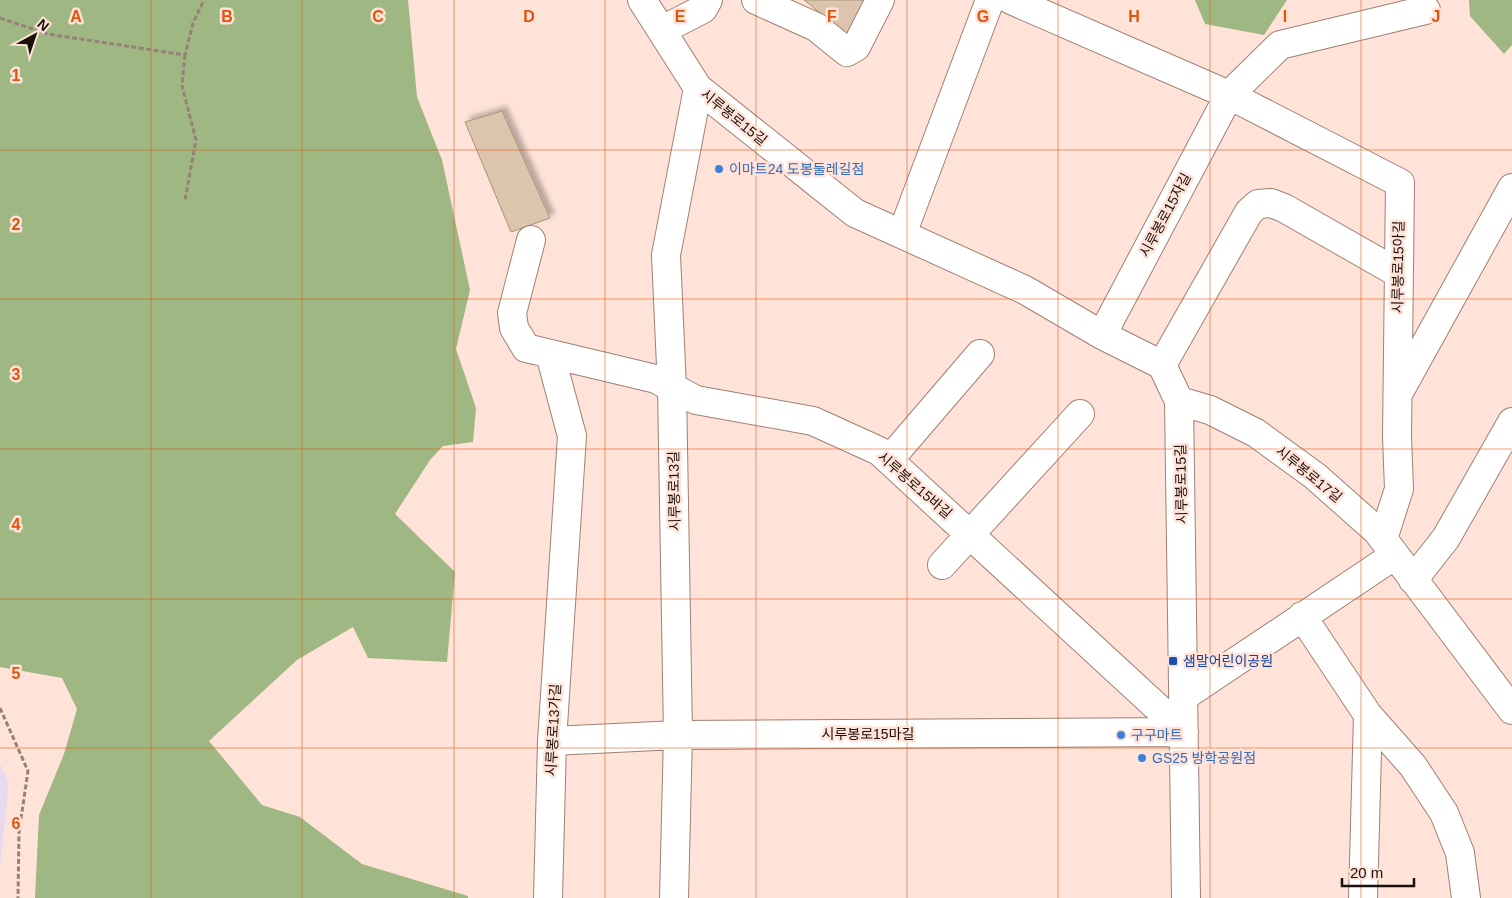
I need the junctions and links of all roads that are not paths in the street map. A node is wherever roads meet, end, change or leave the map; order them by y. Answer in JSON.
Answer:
{"nodes":[{"id":1,"x":642,"y":0,"type":"edge"},
{"id":2,"x":708,"y":0,"type":"edge"},
{"id":3,"x":756,"y":0,"type":"edge"},
{"id":4,"x":880,"y":0,"type":"edge"},
{"id":5,"x":990,"y":0,"type":"edge"},
{"id":6,"x":1011,"y":0,"type":"edge"},
{"id":7,"x":1415,"y":8,"type":"edge"},
{"id":8,"x":662,"y":30,"type":"junction"},
{"id":9,"x":698,"y":88,"type":"junction"},
{"id":10,"x":1229,"y":95,"type":"junction"},
{"id":11,"x":1512,"y":188,"type":"edge"},
{"id":12,"x":902,"y":234,"type":"junction"},
{"id":13,"x":531,"y":240,"type":"dead end"},
{"id":14,"x":1398,"y":273,"type":"junction"},
{"id":15,"x":1102,"y":334,"type":"junction"},
{"id":16,"x":550,"y":354,"type":"junction"},
{"id":17,"x":980,"y":354,"type":"dead end"},
{"id":18,"x":1162,"y":365,"type":"junction"},
{"id":19,"x":672,"y":388,"type":"junction"},
{"id":20,"x":1398,"y":396,"type":"junction"},
{"id":21,"x":1180,"y":401,"type":"junction"},
{"id":22,"x":1080,"y":414,"type":"dead end"},
{"id":23,"x":1512,"y":422,"type":"edge"},
{"id":24,"x":889,"y":460,"type":"junction"},
{"id":25,"x":971,"y":534,"type":"junction"},
{"id":26,"x":1389,"y":547,"type":"junction"},
{"id":27,"x":942,"y":565,"type":"dead end"},
{"id":28,"x":1413,"y":580,"type":"junction"},
{"id":29,"x":1302,"y":616,"type":"junction"},
{"id":30,"x":1183,"y":697,"type":"junction"},
{"id":31,"x":1512,"y":710,"type":"edge"},
{"id":32,"x":1368,"y":715,"type":"junction"},
{"id":33,"x":1184,"y":732,"type":"junction"},
{"id":34,"x":678,"y":735,"type":"junction"},
{"id":35,"x":552,"y":740,"type":"junction"},
{"id":36,"x":548,"y":898,"type":"edge"},
{"id":37,"x":674,"y":898,"type":"edge"},
{"id":38,"x":1186,"y":898,"type":"edge"},
{"id":39,"x":1363,"y":898,"type":"edge"},
{"id":40,"x":1466,"y":898,"type":"edge"}],
"edges":[{"from":1,"to":8,"type":"street","name":"시루봉로15길"},
{"from":2,"to":8,"type":"street"},
{"from":3,"to":4,"type":"street"},
{"from":5,"to":12,"type":"street"},
{"from":6,"to":10,"type":"street"},
{"from":7,"to":10,"type":"street","name":"시루봉로15자길"},
{"from":8,"to":9,"type":"street","name":"시루봉로15길"},
{"from":9,"to":12,"type":"street","name":"시루봉로15길"},
{"from":9,"to":19,"type":"street","name":"시루봉로13길"},
{"from":10,"to":14,"type":"street","name":"시루봉로15아길"},
{"from":10,"to":15,"type":"street","name":"시루봉로15자길"},
{"from":11,"to":20,"type":"street"},
{"from":12,"to":15,"type":"street","name":"시루봉로15길"},
{"from":13,"to":16,"type":"street","name":"시루봉로15바길"},
{"from":14,"to":18,"type":"street"},
{"from":14,"to":20,"type":"street","name":"시루봉로15아길"},
{"from":15,"to":18,"type":"street","name":"시루봉로15길"},
{"from":16,"to":19,"type":"street","name":"시루봉로15바길"},
{"from":16,"to":35,"type":"street","name":"시루봉로13가길"},
{"from":17,"to":24,"type":"street"},
{"from":18,"to":21,"type":"street","name":"시루봉로15길"},
{"from":19,"to":24,"type":"street","name":"시루봉로15바길"},
{"from":19,"to":34,"type":"street","name":"시루봉로13길"},
{"from":20,"to":26,"type":"street","name":"시루봉로15아길"},
{"from":21,"to":26,"type":"street","name":"시루봉로17길"},
{"from":21,"to":30,"type":"street","name":"시루봉로15길"},
{"from":22,"to":25,"type":"street"},
{"from":23,"to":28,"type":"street"},
{"from":24,"to":25,"type":"street","name":"시루봉로15바길"},
{"from":25,"to":27,"type":"street"},
{"from":25,"to":33,"type":"street","name":"시루봉로15바길"},
{"from":26,"to":28,"type":"street","name":"시루봉로17길"},
{"from":26,"to":29,"type":"street"},
{"from":28,"to":31,"type":"street","name":"시루봉로17길"},
{"from":29,"to":30,"type":"street"},
{"from":29,"to":32,"type":"street"},
{"from":30,"to":33,"type":"street","name":"시루봉로15길"},
{"from":32,"to":39,"type":"street"},
{"from":32,"to":40,"type":"street"},
{"from":33,"to":34,"type":"street","name":"시루봉로15마길"},
{"from":33,"to":38,"type":"street","name":"시루봉로15길"},
{"from":34,"to":35,"type":"street","name":"시루봉로15마길"},
{"from":34,"to":37,"type":"street","name":"시루봉로13길"},
{"from":35,"to":36,"type":"street","name":"시루봉로13가길"}]}
